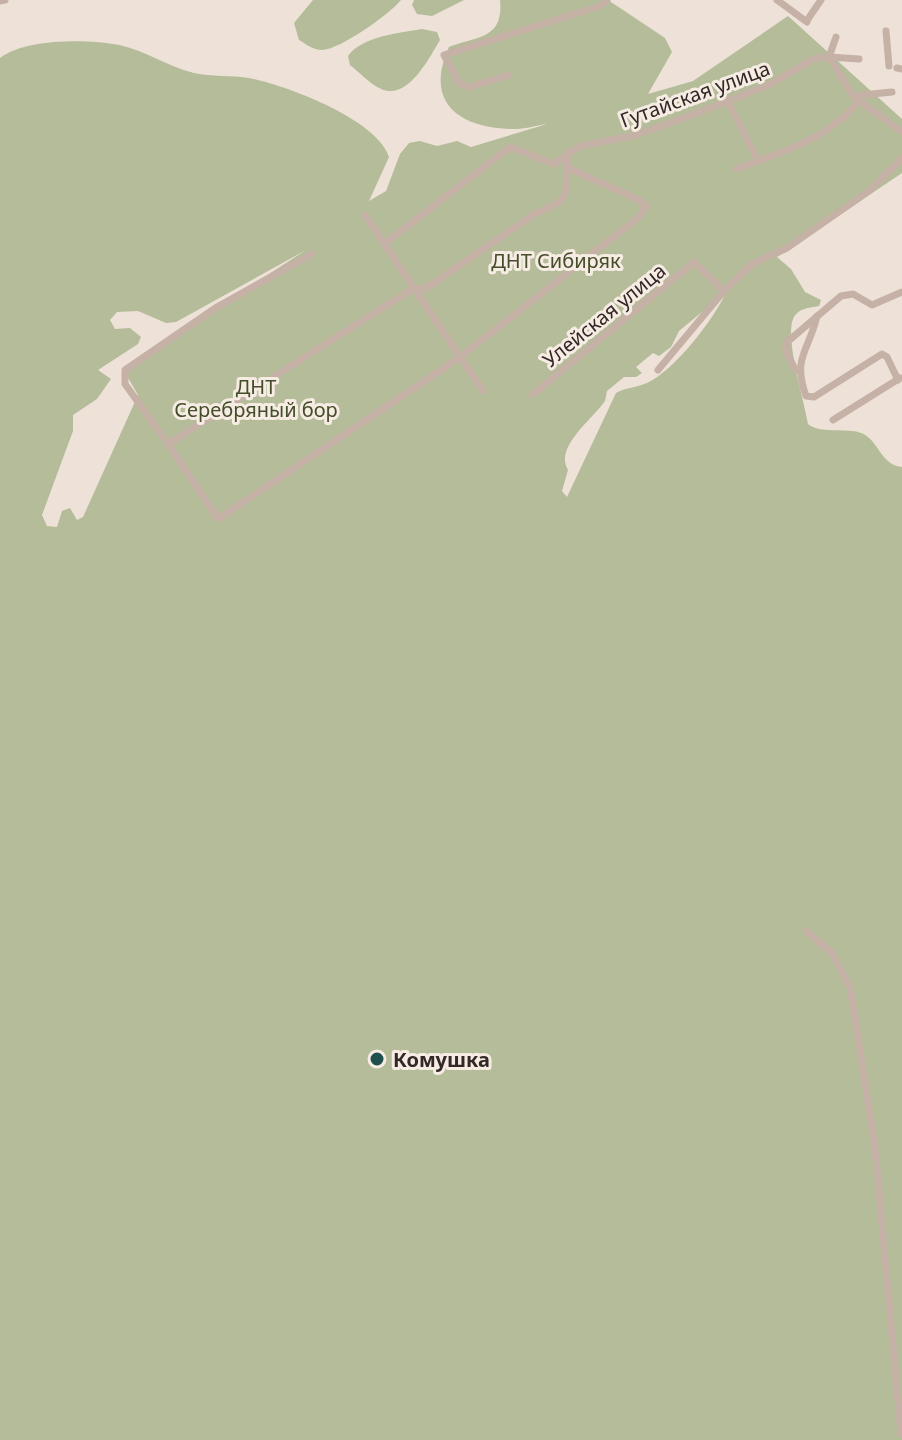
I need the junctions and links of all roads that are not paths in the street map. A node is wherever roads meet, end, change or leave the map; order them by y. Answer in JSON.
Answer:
{"nodes":[{"id":1,"x":607,"y":0,"type":"edge"},
{"id":2,"x":777,"y":0,"type":"edge"},
{"id":3,"x":821,"y":0,"type":"edge"},
{"id":4,"x":886,"y":31,"type":"dead end"},
{"id":5,"x":836,"y":37,"type":"dead end"},
{"id":6,"x":829,"y":57,"type":"junction"},
{"id":7,"x":859,"y":59,"type":"dead end"},
{"id":8,"x":896,"y":68,"type":"edge"},
{"id":9,"x":509,"y":75,"type":"dead end"},
{"id":10,"x":892,"y":92,"type":"dead end"},
{"id":11,"x":856,"y":98,"type":"junction"},
{"id":12,"x":727,"y":100,"type":"junction"},
{"id":13,"x":902,"y":132,"type":"edge"},
{"id":14,"x":568,"y":152,"type":"junction"},
{"id":15,"x":902,"y":158,"type":"edge"},
{"id":16,"x":758,"y":161,"type":"junction"},
{"id":17,"x":568,"y":168,"type":"junction"},
{"id":18,"x":736,"y":169,"type":"dead end"},
{"id":19,"x":365,"y":215,"type":"dead end"},
{"id":20,"x":384,"y":244,"type":"junction"},
{"id":21,"x":312,"y":254,"type":"dead end"},
{"id":22,"x":414,"y":288,"type":"junction"},
{"id":23,"x":724,"y":291,"type":"junction"},
{"id":24,"x":902,"y":292,"type":"edge"},
{"id":25,"x":817,"y":316,"type":"junction"},
{"id":26,"x":459,"y":358,"type":"junction"},
{"id":27,"x":658,"y":370,"type":"dead end"},
{"id":28,"x":798,"y":376,"type":"junction"},
{"id":29,"x":900,"y":378,"type":"edge"},
{"id":30,"x":483,"y":391,"type":"dead end"},
{"id":31,"x":532,"y":395,"type":"dead end"},
{"id":32,"x":833,"y":420,"type":"dead end"},
{"id":33,"x":168,"y":444,"type":"junction"},
{"id":34,"x":806,"y":931,"type":"dead end"},
{"id":35,"x":901,"y":1434,"type":"edge"}],
"edges":[{"from":1,"to":9,"type":"street"},
{"from":2,"to":3,"type":"street"},
{"from":4,"to":8,"type":"street"},
{"from":5,"to":6,"type":"street"},
{"from":6,"to":7,"type":"street"},
{"from":6,"to":11,"type":"street"},
{"from":6,"to":12,"type":"street","name":"Гутайская улица"},
{"from":10,"to":11,"type":"street"},
{"from":11,"to":13,"type":"street"},
{"from":11,"to":16,"type":"street"},
{"from":12,"to":14,"type":"street","name":"Гутайская улица"},
{"from":12,"to":16,"type":"street"},
{"from":14,"to":17,"type":"street"},
{"from":14,"to":20,"type":"street","name":"Гутайская улица"},
{"from":15,"to":23,"type":"street"},
{"from":16,"to":18,"type":"street"},
{"from":17,"to":22,"type":"street"},
{"from":17,"to":26,"type":"street"},
{"from":19,"to":20,"type":"street"},
{"from":20,"to":22,"type":"street"},
{"from":21,"to":33,"type":"street"},
{"from":22,"to":26,"type":"street"},
{"from":22,"to":33,"type":"street"},
{"from":23,"to":27,"type":"street"},
{"from":23,"to":31,"type":"street","name":"Улейская улица"},
{"from":24,"to":25,"type":"street"},
{"from":25,"to":28,"type":"street"},
{"from":25,"to":28,"type":"street"},
{"from":26,"to":30,"type":"street"},
{"from":26,"to":33,"type":"street"},
{"from":28,"to":29,"type":"street"},
{"from":29,"to":32,"type":"street"},
{"from":34,"to":35,"type":"street"}]}
